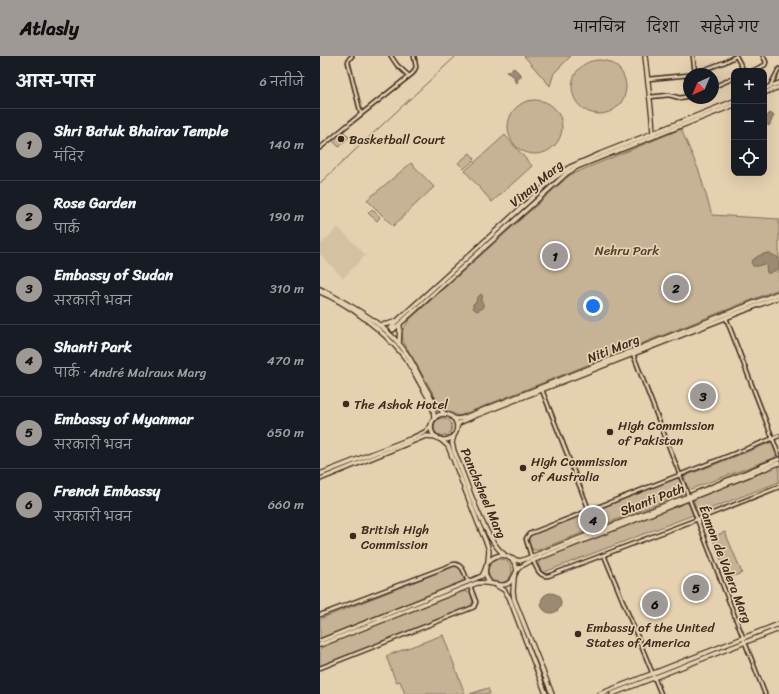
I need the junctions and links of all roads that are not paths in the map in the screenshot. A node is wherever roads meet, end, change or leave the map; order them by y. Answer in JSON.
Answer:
{"nodes":[{"id":1,"x":352,"y":56,"type":"edge"},
{"id":2,"x":391,"y":56,"type":"edge"},
{"id":3,"x":414,"y":56,"type":"edge"},
{"id":4,"x":645,"y":56,"type":"edge"},
{"id":5,"x":693,"y":56,"type":"edge"},
{"id":6,"x":736,"y":56,"type":"edge"},
{"id":7,"x":763,"y":56,"type":"edge"},
{"id":8,"x":692,"y":68,"type":"edge"},
{"id":9,"x":707,"y":68,"type":"edge"},
{"id":10,"x":742,"y":68,"type":"edge"},
{"id":11,"x":758,"y":68,"type":"edge"},
{"id":12,"x":779,"y":69,"type":"edge"},
{"id":13,"x":683,"y":75,"type":"edge"},
{"id":14,"x":409,"y":76,"type":"junction"},
{"id":15,"x":648,"y":79,"type":"junction"},
{"id":16,"x":731,"y":79,"type":"edge"},
{"id":17,"x":779,"y":83,"type":"edge"},
{"id":18,"x":719,"y":84,"type":"edge"},
{"id":19,"x":770,"y":86,"type":"junction"},
{"id":20,"x":779,"y":87,"type":"edge"},
{"id":21,"x":767,"y":88,"type":"edge"},
{"id":22,"x":767,"y":92,"type":"edge"},
{"id":23,"x":650,"y":97,"type":"junction"},
{"id":24,"x":683,"y":97,"type":"edge"},
{"id":25,"x":731,"y":102,"type":"edge"},
{"id":26,"x":731,"y":106,"type":"edge"},
{"id":27,"x":361,"y":114,"type":"junction"},
{"id":28,"x":653,"y":135,"type":"junction"},
{"id":29,"x":320,"y":148,"type":"edge"},
{"id":30,"x":320,"y":288,"type":"edge"},
{"id":31,"x":320,"y":292,"type":"edge"},
{"id":32,"x":779,"y":293,"type":"edge"},
{"id":33,"x":779,"y":297,"type":"edge"},
{"id":34,"x":726,"y":316,"type":"junction"},
{"id":35,"x":397,"y":321,"type":"junction"},
{"id":36,"x":379,"y":325,"type":"junction"},
{"id":37,"x":400,"y":325,"type":"junction"},
{"id":38,"x":399,"y":344,"type":"junction"},
{"id":39,"x":633,"y":353,"type":"junction"},
{"id":40,"x":542,"y":390,"type":"junction"},
{"id":41,"x":444,"y":414,"type":"junction"},
{"id":42,"x":453,"y":418,"type":"junction"},
{"id":43,"x":434,"y":419,"type":"junction"},
{"id":44,"x":431,"y":426,"type":"junction"},
{"id":45,"x":457,"y":427,"type":"junction"},
{"id":46,"x":454,"y":434,"type":"junction"},
{"id":47,"x":779,"y":436,"type":"edge"},
{"id":48,"x":439,"y":438,"type":"junction"},
{"id":49,"x":773,"y":438,"type":"junction"},
{"id":50,"x":779,"y":456,"type":"edge"},
{"id":51,"x":779,"y":459,"type":"edge"},
{"id":52,"x":779,"y":463,"type":"edge"},
{"id":53,"x":320,"y":474,"type":"edge"},
{"id":54,"x":680,"y":474,"type":"junction"},
{"id":55,"x":320,"y":479,"type":"edge"},
{"id":56,"x":779,"y":487,"type":"edge"},
{"id":57,"x":689,"y":497,"type":"junction"},
{"id":58,"x":589,"y":510,"type":"junction"},
{"id":59,"x":698,"y":519,"type":"junction"},
{"id":60,"x":604,"y":554,"type":"junction"},
{"id":61,"x":508,"y":557,"type":"junction"},
{"id":62,"x":532,"y":558,"type":"junction"},
{"id":63,"x":488,"y":562,"type":"junction"},
{"id":64,"x":485,"y":570,"type":"junction"},
{"id":65,"x":517,"y":570,"type":"junction"},
{"id":66,"x":515,"y":576,"type":"junction"},
{"id":67,"x":490,"y":583,"type":"junction"},
{"id":68,"x":469,"y":584,"type":"junction"},
{"id":69,"x":496,"y":586,"type":"junction"},
{"id":70,"x":320,"y":615,"type":"edge"},
{"id":71,"x":779,"y":624,"type":"edge"},
{"id":72,"x":779,"y":628,"type":"edge"},
{"id":73,"x":744,"y":637,"type":"junction"},
{"id":74,"x":320,"y":641,"type":"edge"},
{"id":75,"x":745,"y":642,"type":"junction"},
{"id":76,"x":320,"y":645,"type":"edge"},
{"id":77,"x":320,"y":668,"type":"edge"},
{"id":78,"x":653,"y":675,"type":"junction"},
{"id":79,"x":546,"y":694,"type":"edge"},
{"id":80,"x":552,"y":694,"type":"edge"},
{"id":81,"x":600,"y":694,"type":"edge"},
{"id":82,"x":612,"y":694,"type":"edge"},
{"id":83,"x":661,"y":694,"type":"edge"},
{"id":84,"x":765,"y":694,"type":"edge"}],
"edges":[{"from":1,"to":27,"type":"street"},
{"from":2,"to":14,"type":"street"},
{"from":3,"to":14,"type":"street"},
{"from":4,"to":15,"type":"main road"},
{"from":5,"to":8,"type":"street"},
{"from":6,"to":9,"type":"street"},
{"from":6,"to":10,"type":"street"},
{"from":7,"to":11,"type":"street"},
{"from":12,"to":19,"type":"street"},
{"from":13,"to":15,"type":"street"},
{"from":14,"to":27,"type":"street"},
{"from":15,"to":23,"type":"main road"},
{"from":16,"to":18,"type":"street"},
{"from":17,"to":19,"type":"main road"},
{"from":19,"to":21,"type":"main road"},
{"from":20,"to":22,"type":"main road"},
{"from":23,"to":24,"type":"street"},
{"from":23,"to":28,"type":"main road"},
{"from":25,"to":28,"type":"main road","name":"Vinay Marg"},
{"from":26,"to":28,"type":"main road","name":"Vinay Marg"},
{"from":27,"to":29,"type":"street"},
{"from":28,"to":35,"type":"main road","name":"Vinay Marg"},
{"from":28,"to":37,"type":"main road","name":"Vinay Marg"},
{"from":30,"to":36,"type":"main road"},
{"from":31,"to":43,"type":"main road"},
{"from":32,"to":34,"type":"main road","name":"Niti Marg"},
{"from":33,"to":34,"type":"main road","name":"Niti Marg"},
{"from":34,"to":39,"type":"main road","name":"Niti Marg"},
{"from":34,"to":49,"type":"street"},
{"from":35,"to":36,"type":"main road","name":"Vinay Marg"},
{"from":35,"to":37,"type":"main road"},
{"from":36,"to":38,"type":"main road"},
{"from":37,"to":38,"type":"main road"},
{"from":38,"to":41,"type":"main road"},
{"from":39,"to":40,"type":"main road","name":"Niti Marg"},
{"from":39,"to":42,"type":"main road","name":"Niti Marg"},
{"from":39,"to":54,"type":"street","name":"Éamon de Valera Marg"},
{"from":40,"to":45,"type":"main road","name":"Niti Marg"},
{"from":40,"to":58,"type":"street"},
{"from":41,"to":42,"type":"main road"},
{"from":41,"to":43,"type":"main road"},
{"from":42,"to":45,"type":"main road"},
{"from":43,"to":44,"type":"main road"},
{"from":44,"to":48,"type":"main road"},
{"from":44,"to":53,"type":"main road"},
{"from":45,"to":46,"type":"main road"},
{"from":46,"to":48,"type":"main road"},
{"from":46,"to":61,"type":"main road","name":"Panchsheel Marg"},
{"from":47,"to":49,"type":"street"},
{"from":48,"to":55,"type":"main road"},
{"from":48,"to":63,"type":"main road","name":"Panchsheel Marg"},
{"from":49,"to":50,"type":"street"},
{"from":49,"to":54,"type":"street"},
{"from":51,"to":57,"type":"main road","name":"Shanti Path"},
{"from":52,"to":57,"type":"main road","name":"Shanti Path"},
{"from":54,"to":57,"type":"street","name":"Éamon de Valera Marg"},
{"from":54,"to":58,"type":"street"},
{"from":56,"to":59,"type":"street"},
{"from":57,"to":59,"type":"street","name":"Éamon de Valera Marg"},
{"from":57,"to":62,"type":"main road","name":"Shanti Path"},
{"from":58,"to":62,"type":"street"},
{"from":59,"to":60,"type":"street"},
{"from":59,"to":73,"type":"street","name":"Éamon de Valera Marg"},
{"from":60,"to":62,"type":"street"},
{"from":60,"to":78,"type":"street"},
{"from":61,"to":62,"type":"main road","name":"Shanti Path"},
{"from":61,"to":63,"type":"main road"},
{"from":61,"to":65,"type":"main road"},
{"from":62,"to":65,"type":"main road","name":"Shanti Path"},
{"from":63,"to":64,"type":"main road"},
{"from":64,"to":67,"type":"main road"},
{"from":64,"to":68,"type":"main road"},
{"from":65,"to":66,"type":"main road"},
{"from":66,"to":69,"type":"main road"},
{"from":66,"to":80,"type":"main road"},
{"from":67,"to":68,"type":"main road"},
{"from":67,"to":69,"type":"main road"},
{"from":68,"to":70,"type":"street"},
{"from":68,"to":74,"type":"main road"},
{"from":68,"to":76,"type":"main road"},
{"from":68,"to":77,"type":"street"},
{"from":69,"to":79,"type":"main road"},
{"from":71,"to":73,"type":"main road"},
{"from":72,"to":75,"type":"main road"},
{"from":73,"to":75,"type":"street","name":"Éamon de Valera Marg"},
{"from":73,"to":78,"type":"main road"},
{"from":75,"to":78,"type":"main road"},
{"from":75,"to":84,"type":"street","name":"Éamon de Valera Marg"},
{"from":78,"to":81,"type":"main road"},
{"from":78,"to":82,"type":"main road"},
{"from":78,"to":83,"type":"street"}]}
